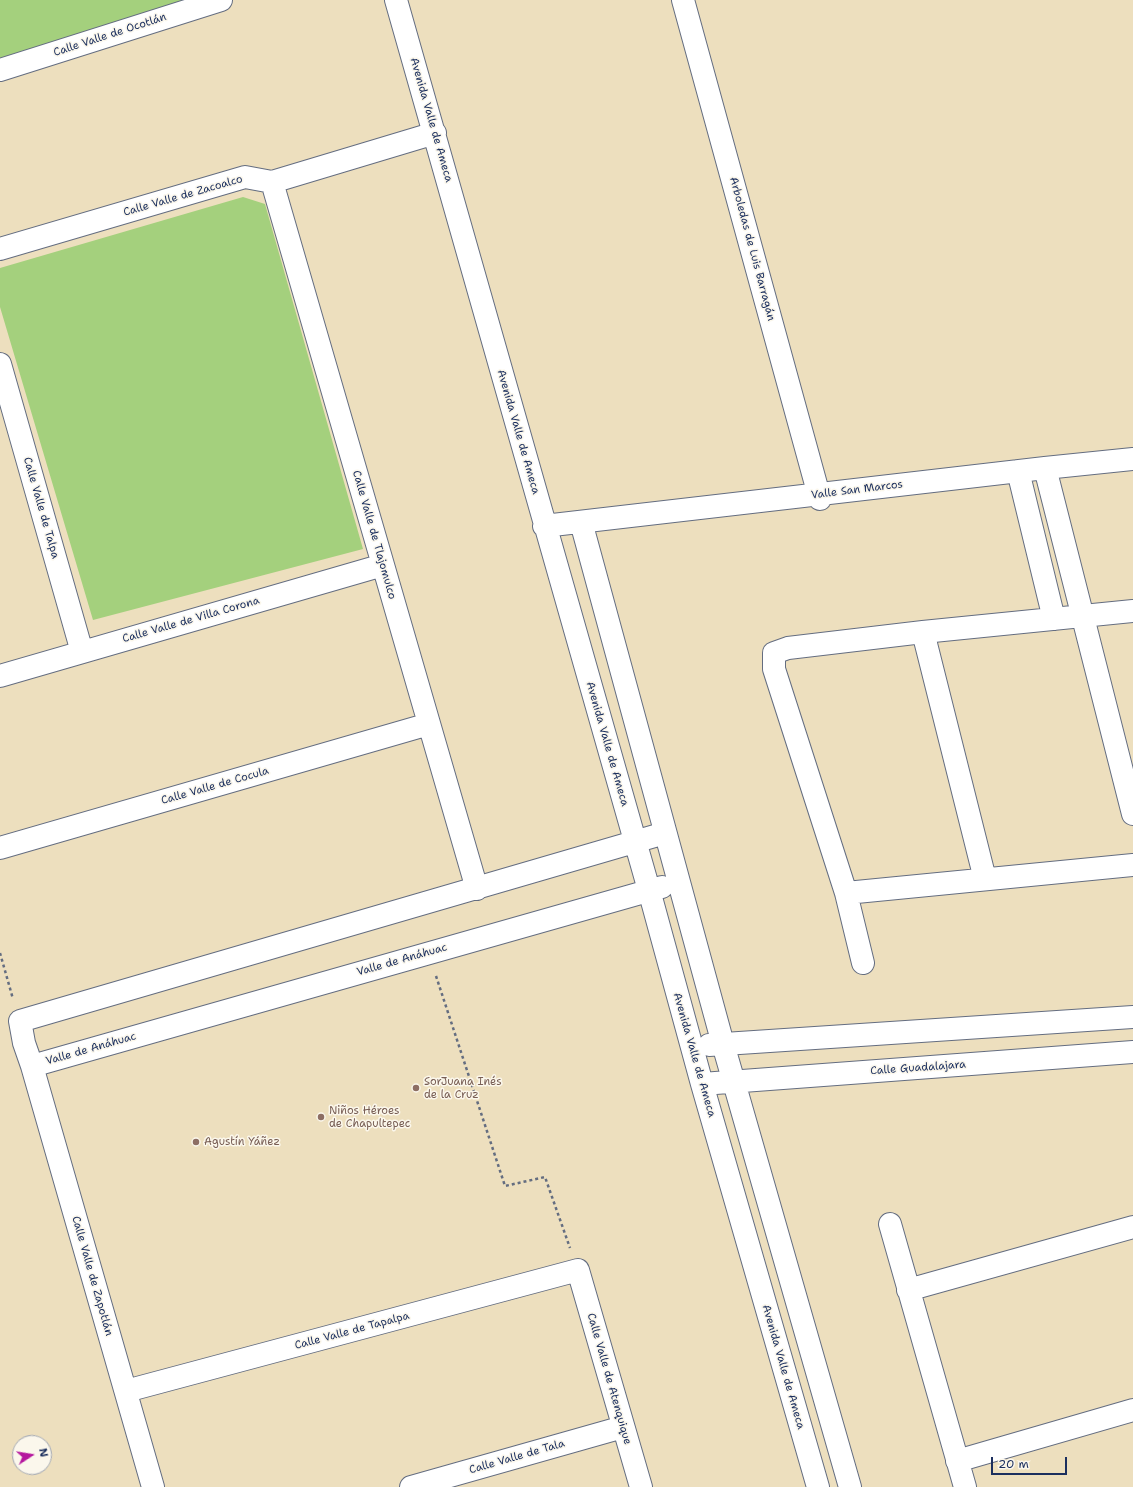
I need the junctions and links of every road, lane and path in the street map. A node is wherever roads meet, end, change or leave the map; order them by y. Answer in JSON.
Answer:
{"nodes":[{"id":1,"x":220,"y":0,"type":"edge"},
{"id":2,"x":396,"y":0,"type":"edge"},
{"id":3,"x":684,"y":0,"type":"edge"},
{"id":4,"x":0,"y":70,"type":"edge"},
{"id":5,"x":435,"y":132,"type":"junction"},
{"id":6,"x":272,"y":182,"type":"junction"},
{"id":7,"x":0,"y":249,"type":"edge"},
{"id":8,"x":0,"y":364,"type":"edge"},
{"id":9,"x":1133,"y":459,"type":"edge"},
{"id":10,"x":1045,"y":468,"type":"junction"},
{"id":11,"x":1018,"y":471,"type":"junction"},
{"id":12,"x":819,"y":497,"type":"junction"},
{"id":13,"x":581,"y":522,"type":"junction"},
{"id":14,"x":544,"y":526,"type":"junction"},
{"id":15,"x":383,"y":565,"type":"junction"},
{"id":16,"x":1133,"y":611,"type":"edge"},
{"id":17,"x":1083,"y":616,"type":"junction"},
{"id":18,"x":1054,"y":619,"type":"junction"},
{"id":19,"x":923,"y":632,"type":"junction"},
{"id":20,"x":82,"y":652,"type":"junction"},
{"id":21,"x":0,"y":676,"type":"edge"},
{"id":22,"x":429,"y":724,"type":"junction"},
{"id":23,"x":1133,"y":814,"type":"edge"},
{"id":24,"x":665,"y":833,"type":"junction"},
{"id":25,"x":635,"y":842,"type":"junction"},
{"id":26,"x":0,"y":848,"type":"edge"},
{"id":27,"x":1133,"y":865,"type":"edge"},
{"id":28,"x":985,"y":879,"type":"junction"},
{"id":29,"x":678,"y":882,"type":"junction"},
{"id":30,"x":477,"y":888,"type":"junction"},
{"id":31,"x":649,"y":890,"type":"junction"},
{"id":32,"x":846,"y":893,"type":"junction"},
{"id":33,"x":0,"y":953,"type":"edge"},
{"id":34,"x":429,"y":953,"type":"junction"},
{"id":35,"x":863,"y":963,"type":"dead end"},
{"id":36,"x":1133,"y":1017,"type":"edge"},
{"id":37,"x":20,"y":1021,"type":"junction"},
{"id":38,"x":973,"y":1028,"type":"junction"},
{"id":39,"x":723,"y":1044,"type":"junction"},
{"id":40,"x":692,"y":1046,"type":"junction"},
{"id":41,"x":1133,"y":1052,"type":"edge"},
{"id":42,"x":976,"y":1064,"type":"junction"},
{"id":43,"x":32,"y":1066,"type":"junction"},
{"id":44,"x":734,"y":1082,"type":"junction"},
{"id":45,"x":702,"y":1084,"type":"junction"},
{"id":46,"x":890,"y":1224,"type":"dead end"},
{"id":47,"x":1133,"y":1227,"type":"edge"},
{"id":48,"x":578,"y":1270,"type":"junction"},
{"id":49,"x":908,"y":1290,"type":"junction"},
{"id":50,"x":126,"y":1391,"type":"junction"},
{"id":51,"x":1133,"y":1410,"type":"edge"},
{"id":52,"x":623,"y":1427,"type":"junction"},
{"id":53,"x":957,"y":1461,"type":"junction"},
{"id":54,"x":153,"y":1487,"type":"edge"},
{"id":55,"x":411,"y":1487,"type":"edge"},
{"id":56,"x":641,"y":1487,"type":"edge"},
{"id":57,"x":818,"y":1487,"type":"edge"},
{"id":58,"x":850,"y":1487,"type":"edge"},
{"id":59,"x":965,"y":1487,"type":"edge"}],
"edges":[{"from":1,"to":4,"type":"street","name":"Calle Valle de Ocotlán"},
{"from":2,"to":5,"type":"street","name":"Avenida Valle de Ameca"},
{"from":3,"to":12,"type":"street","name":"Arboledas de Luis Barragán"},
{"from":5,"to":6,"type":"street","name":"Calle Valle de Zacoalco"},
{"from":5,"to":14,"type":"street","name":"Avenida Valle de Ameca"},
{"from":6,"to":7,"type":"street","name":"Calle Valle de Zacoalco"},
{"from":6,"to":15,"type":"street","name":"Calle Valle de Tlajomulco"},
{"from":8,"to":20,"type":"street","name":"Calle Valle de Talpa"},
{"from":9,"to":10,"type":"street","name":"Valle San Marcos"},
{"from":10,"to":11,"type":"street","name":"Valle San Marcos"},
{"from":10,"to":17,"type":"street"},
{"from":11,"to":12,"type":"street","name":"Valle San Marcos"},
{"from":11,"to":18,"type":"street"},
{"from":12,"to":13,"type":"street","name":"Valle San Marcos"},
{"from":13,"to":14,"type":"street","name":"Valle San Marcos"},
{"from":13,"to":24,"type":"street"},
{"from":14,"to":25,"type":"street","name":"Avenida Valle de Ameca"},
{"from":15,"to":20,"type":"street","name":"Calle Valle de Villa Corona"},
{"from":15,"to":22,"type":"street","name":"Calle Valle de Tlajomulco"},
{"from":16,"to":17,"type":"street"},
{"from":17,"to":18,"type":"street"},
{"from":17,"to":23,"type":"street"},
{"from":18,"to":19,"type":"street"},
{"from":19,"to":28,"type":"street"},
{"from":19,"to":32,"type":"street"},
{"from":20,"to":21,"type":"street","name":"Calle Valle de Villa Corona"},
{"from":22,"to":26,"type":"street","name":"Calle Valle de Cocula"},
{"from":22,"to":30,"type":"street","name":"Calle Valle de Tlajomulco"},
{"from":24,"to":25,"type":"street"},
{"from":24,"to":29,"type":"street"},
{"from":25,"to":30,"type":"street"},
{"from":25,"to":31,"type":"street","name":"Avenida Valle de Ameca"},
{"from":27,"to":28,"type":"street"},
{"from":28,"to":32,"type":"street"},
{"from":29,"to":31,"type":"street","name":"Valle de Anáhuac"},
{"from":29,"to":39,"type":"street"},
{"from":30,"to":37,"type":"street"},
{"from":31,"to":34,"type":"street","name":"Valle de Anáhuac"},
{"from":31,"to":40,"type":"street","name":"Avenida Valle de Ameca"},
{"from":32,"to":35,"type":"street"},
{"from":33,"to":37,"type":"path"},
{"from":34,"to":43,"type":"street","name":"Valle de Anáhuac"},
{"from":34,"to":48,"type":"path"},
{"from":36,"to":38,"type":"street"},
{"from":37,"to":43,"type":"street","name":"Valle de Anáhuac"},
{"from":38,"to":39,"type":"street"},
{"from":38,"to":42,"type":"street"},
{"from":39,"to":40,"type":"street"},
{"from":39,"to":44,"type":"street"},
{"from":40,"to":45,"type":"street","name":"Avenida Valle de Ameca"},
{"from":41,"to":42,"type":"street","name":"Calle Guadalajara"},
{"from":42,"to":44,"type":"street","name":"Calle Guadalajara"},
{"from":43,"to":50,"type":"street","name":"Calle Valle de Zapotlán"},
{"from":44,"to":45,"type":"street","name":"Calle Guadalajara"},
{"from":44,"to":58,"type":"street"},
{"from":45,"to":57,"type":"street","name":"Avenida Valle de Ameca"},
{"from":46,"to":49,"type":"street"},
{"from":47,"to":49,"type":"street"},
{"from":48,"to":50,"type":"street","name":"Calle Valle de Tapalpa"},
{"from":48,"to":52,"type":"street","name":"Calle Valle de Atenquique"},
{"from":49,"to":53,"type":"street"},
{"from":50,"to":54,"type":"street","name":"Calle Valle de Zapotlán"},
{"from":51,"to":53,"type":"street"},
{"from":52,"to":55,"type":"street","name":"Calle Valle de Tala"},
{"from":52,"to":56,"type":"street","name":"Calle Valle de Atenquique"},
{"from":53,"to":59,"type":"street"}]}
